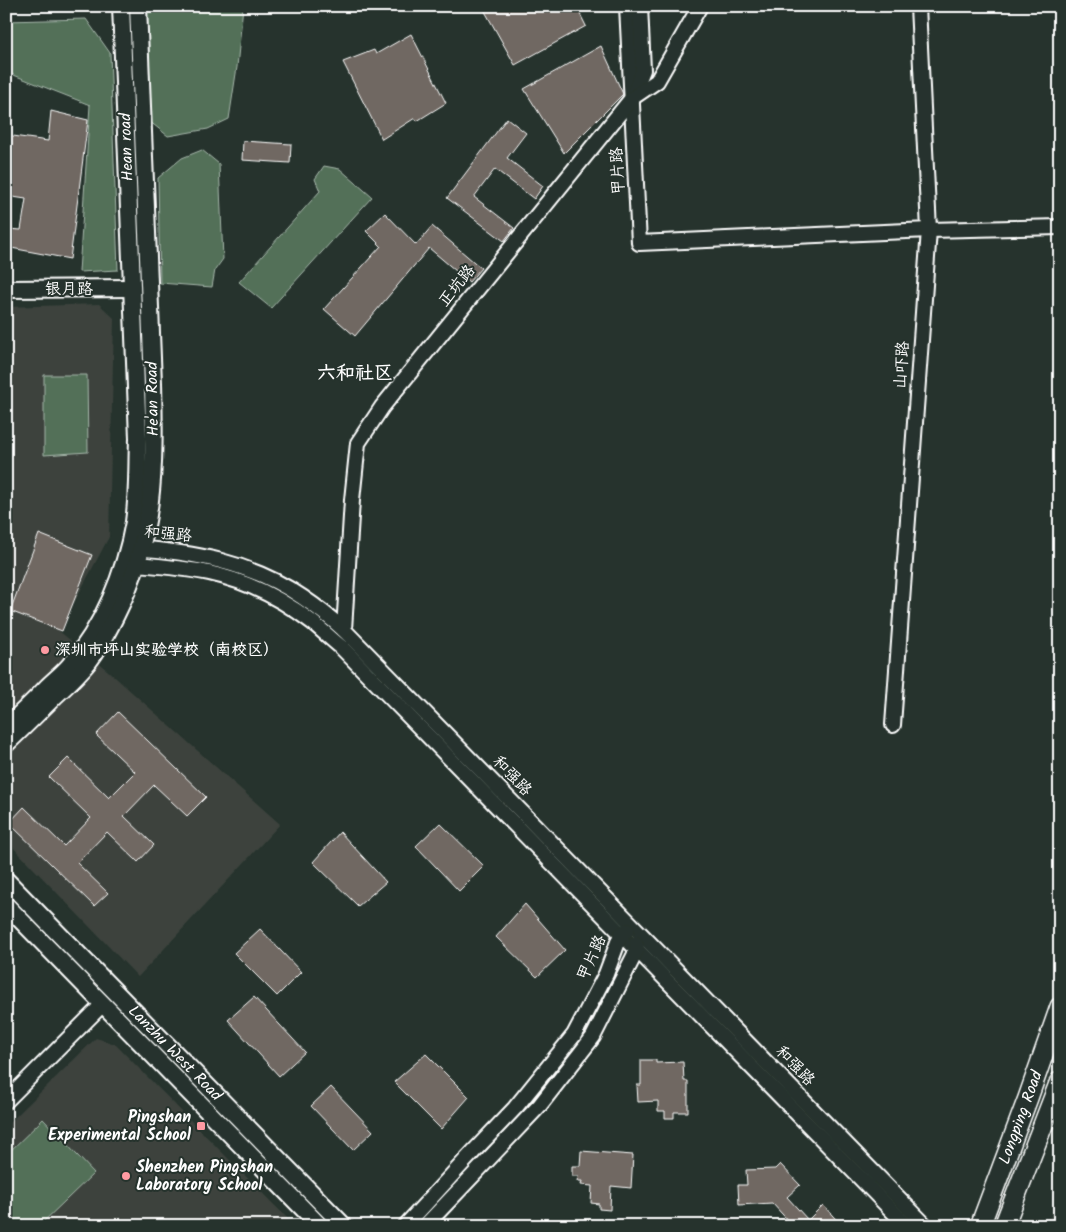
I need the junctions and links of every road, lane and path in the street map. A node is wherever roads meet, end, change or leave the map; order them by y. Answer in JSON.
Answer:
{"nodes":[{"id":1,"x":121,"y":6,"type":"edge"},
{"id":2,"x":138,"y":6,"type":"edge"},
{"id":3,"x":627,"y":6,"type":"edge"},
{"id":4,"x":640,"y":6,"type":"edge"},
{"id":5,"x":700,"y":6,"type":"edge"},
{"id":6,"x":918,"y":6,"type":"edge"},
{"id":7,"x":632,"y":98,"type":"junction"},
{"id":8,"x":1060,"y":227,"type":"edge"},
{"id":9,"x":929,"y":230,"type":"junction"},
{"id":10,"x":132,"y":288,"type":"junction"},
{"id":11,"x":6,"y":289,"type":"edge"},
{"id":12,"x":142,"y":507,"type":"junction"},
{"id":13,"x":136,"y":554,"type":"junction"},
{"id":14,"x":344,"y":630,"type":"junction"},
{"id":15,"x":893,"y":725,"type":"dead end"},
{"id":16,"x":6,"y":727,"type":"edge"},
{"id":17,"x":6,"y":744,"type":"edge"},
{"id":18,"x":6,"y":880,"type":"edge"},
{"id":19,"x":6,"y":905,"type":"edge"},
{"id":20,"x":634,"y":926,"type":"junction"},
{"id":21,"x":621,"y":934,"type":"junction"},
{"id":22,"x":637,"y":950,"type":"junction"},
{"id":23,"x":103,"y":1004,"type":"junction"},
{"id":24,"x":1060,"y":1007,"type":"edge"},
{"id":25,"x":1060,"y":1081,"type":"edge"},
{"id":26,"x":6,"y":1101,"type":"edge"},
{"id":27,"x":320,"y":1226,"type":"edge"},
{"id":28,"x":344,"y":1226,"type":"edge"},
{"id":29,"x":405,"y":1226,"type":"edge"},
{"id":30,"x":425,"y":1226,"type":"edge"},
{"id":31,"x":907,"y":1226,"type":"edge"},
{"id":32,"x":926,"y":1226,"type":"edge"},
{"id":33,"x":980,"y":1226,"type":"edge"},
{"id":34,"x":1004,"y":1226,"type":"edge"}],
"edges":[{"from":1,"to":10,"type":"street","name":"Hean road"},
{"from":2,"to":12,"type":"street","name":"He'an Road"},
{"from":3,"to":7,"type":"street","name":"甲片路"},
{"from":4,"to":7,"type":"street"},
{"from":5,"to":7,"type":"street","name":"正坑路"},
{"from":6,"to":9,"type":"street","name":"山吓路"},
{"from":7,"to":9,"type":"street","name":"甲片路"},
{"from":7,"to":14,"type":"street","name":"正坑路"},
{"from":8,"to":9,"type":"street"},
{"from":9,"to":15,"type":"street","name":"山吓路"},
{"from":10,"to":11,"type":"street","name":"银月路"},
{"from":10,"to":12,"type":"street","name":"He'an Road"},
{"from":12,"to":13,"type":"street","name":"He'an Road"},
{"from":13,"to":14,"type":"street","name":"和强路"},
{"from":13,"to":16,"type":"street","name":"He'an Road"},
{"from":13,"to":17,"type":"street","name":"He'an Road"},
{"from":13,"to":21,"type":"street","name":"和强路"},
{"from":14,"to":20,"type":"street","name":"和强路"},
{"from":18,"to":28,"type":"street","name":"Lanzhu West Road"},
{"from":19,"to":23,"type":"street","name":"Lanzhu West Road"},
{"from":20,"to":21,"type":"street","name":"甲片路"},
{"from":20,"to":22,"type":"street"},
{"from":20,"to":32,"type":"street","name":"和强路"},
{"from":21,"to":22,"type":"street","name":"和强路"},
{"from":21,"to":29,"type":"street","name":"甲片路"},
{"from":22,"to":30,"type":"street"},
{"from":22,"to":31,"type":"street","name":"和强路"},
{"from":23,"to":26,"type":"street"},
{"from":23,"to":27,"type":"street","name":"Lanzhu West Road"},
{"from":24,"to":33,"type":"main road","name":"Longping Road"},
{"from":25,"to":34,"type":"main road","name":"Longping Road"}]}
